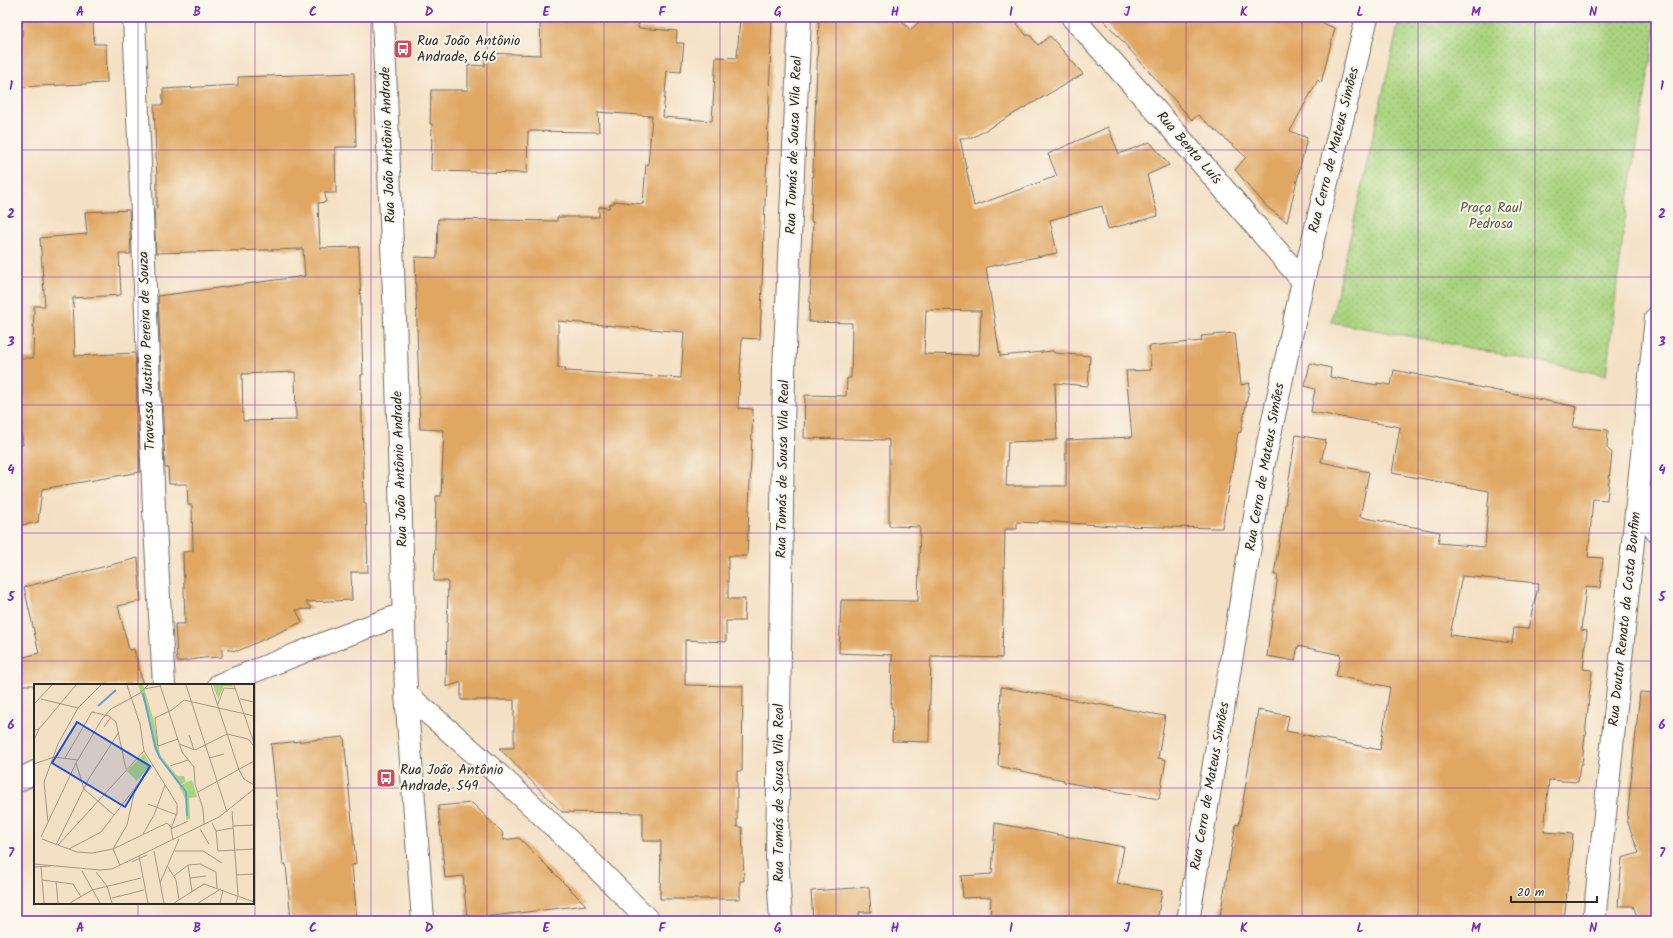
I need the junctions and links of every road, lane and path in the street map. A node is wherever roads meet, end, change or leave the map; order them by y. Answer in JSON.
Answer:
{"nodes":[{"id":1,"x":134,"y":17,"type":"edge"},
{"id":2,"x":383,"y":17,"type":"edge"},
{"id":3,"x":800,"y":17,"type":"edge"},
{"id":4,"x":1072,"y":17,"type":"edge"},
{"id":5,"x":1367,"y":17,"type":"edge"},
{"id":6,"x":1303,"y":281,"type":"junction"},
{"id":7,"x":1656,"y":318,"type":"edge"},
{"id":8,"x":1639,"y":487,"type":"junction"},
{"id":9,"x":1656,"y":531,"type":"edge"},
{"id":10,"x":404,"y":614,"type":"junction"},
{"id":11,"x":164,"y":684,"type":"edge"},
{"id":12,"x":222,"y":684,"type":"edge"},
{"id":13,"x":406,"y":694,"type":"junction"},
{"id":14,"x":34,"y":772,"type":"edge"},
{"id":15,"x":17,"y":781,"type":"edge"},
{"id":16,"x":423,"y":921,"type":"edge"},
{"id":17,"x":649,"y":921,"type":"edge"},
{"id":18,"x":780,"y":921,"type":"edge"},
{"id":19,"x":1188,"y":921,"type":"edge"},
{"id":20,"x":1594,"y":921,"type":"edge"}],
"edges":[{"from":1,"to":11,"type":"street","name":"Travessa Justino Pereira de Souza"},
{"from":2,"to":10,"type":"street","name":"Rua João Antônio Andrade"},
{"from":3,"to":18,"type":"street","name":"Rua Tomás de Sousa Vila Real"},
{"from":4,"to":6,"type":"street","name":"Rua Bento Luís"},
{"from":5,"to":6,"type":"street","name":"Rua Cerro de Mateus Simões"},
{"from":6,"to":19,"type":"street","name":"Rua Cerro de Mateus Simões"},
{"from":7,"to":8,"type":"street","name":"Rua Doutor Renato da Costa Bonfim"},
{"from":8,"to":9,"type":"street"},
{"from":8,"to":20,"type":"street","name":"Rua Doutor Renato da Costa Bonfim"},
{"from":10,"to":12,"type":"street"},
{"from":10,"to":13,"type":"street","name":"Rua João Antônio Andrade"},
{"from":13,"to":16,"type":"street","name":"Rua João Antônio Andrade"},
{"from":13,"to":17,"type":"street"},
{"from":14,"to":15,"type":"street"}]}
